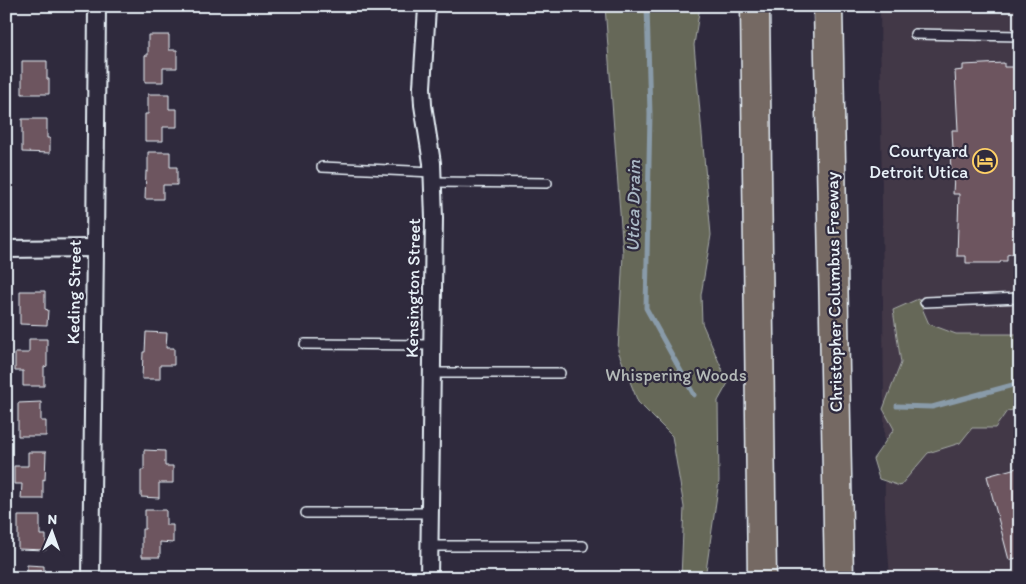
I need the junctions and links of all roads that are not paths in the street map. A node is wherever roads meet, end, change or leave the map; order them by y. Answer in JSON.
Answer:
{"nodes":[{"id":1,"x":97,"y":6,"type":"edge"},
{"id":2,"x":755,"y":6,"type":"edge"},
{"id":3,"x":828,"y":6,"type":"edge"},
{"id":4,"x":427,"y":7,"type":"edge"},
{"id":5,"x":915,"y":34,"type":"dead end"},
{"id":6,"x":1020,"y":36,"type":"edge"},
{"id":7,"x":322,"y":168,"type":"dead end"},
{"id":8,"x":433,"y":177,"type":"junction"},
{"id":9,"x":547,"y":183,"type":"dead end"},
{"id":10,"x":95,"y":248,"type":"junction"},
{"id":11,"x":6,"y":249,"type":"edge"},
{"id":12,"x":1020,"y":298,"type":"edge"},
{"id":13,"x":925,"y":302,"type":"dead end"},
{"id":14,"x":305,"y":344,"type":"dead end"},
{"id":15,"x":432,"y":345,"type":"junction"},
{"id":16,"x":432,"y":373,"type":"junction"},
{"id":17,"x":560,"y":373,"type":"dead end"},
{"id":18,"x":306,"y":513,"type":"dead end"},
{"id":19,"x":430,"y":513,"type":"junction"},
{"id":20,"x":429,"y":546,"type":"junction"},
{"id":21,"x":583,"y":546,"type":"dead end"},
{"id":22,"x":91,"y":578,"type":"edge"},
{"id":23,"x":429,"y":578,"type":"edge"},
{"id":24,"x":760,"y":578,"type":"edge"},
{"id":25,"x":839,"y":578,"type":"edge"}],
"edges":[{"from":1,"to":10,"type":"street","name":"Keding Street"},
{"from":2,"to":24,"type":"highway"},
{"from":3,"to":25,"type":"highway","name":"Christopher Columbus Freeway"},
{"from":4,"to":8,"type":"street","name":"Kensington Street"},
{"from":5,"to":6,"type":"lane"},
{"from":7,"to":8,"type":"lane"},
{"from":8,"to":9,"type":"lane"},
{"from":8,"to":15,"type":"street","name":"Kensington Street"},
{"from":10,"to":11,"type":"street"},
{"from":10,"to":22,"type":"street","name":"Keding Street"},
{"from":12,"to":13,"type":"lane"},
{"from":14,"to":15,"type":"lane"},
{"from":15,"to":16,"type":"street","name":"Kensington Street"},
{"from":16,"to":17,"type":"lane"},
{"from":16,"to":19,"type":"street","name":"Kensington Street"},
{"from":18,"to":19,"type":"lane"},
{"from":19,"to":20,"type":"street","name":"Kensington Street"},
{"from":20,"to":21,"type":"lane"},
{"from":20,"to":23,"type":"street","name":"Kensington Street"}]}
